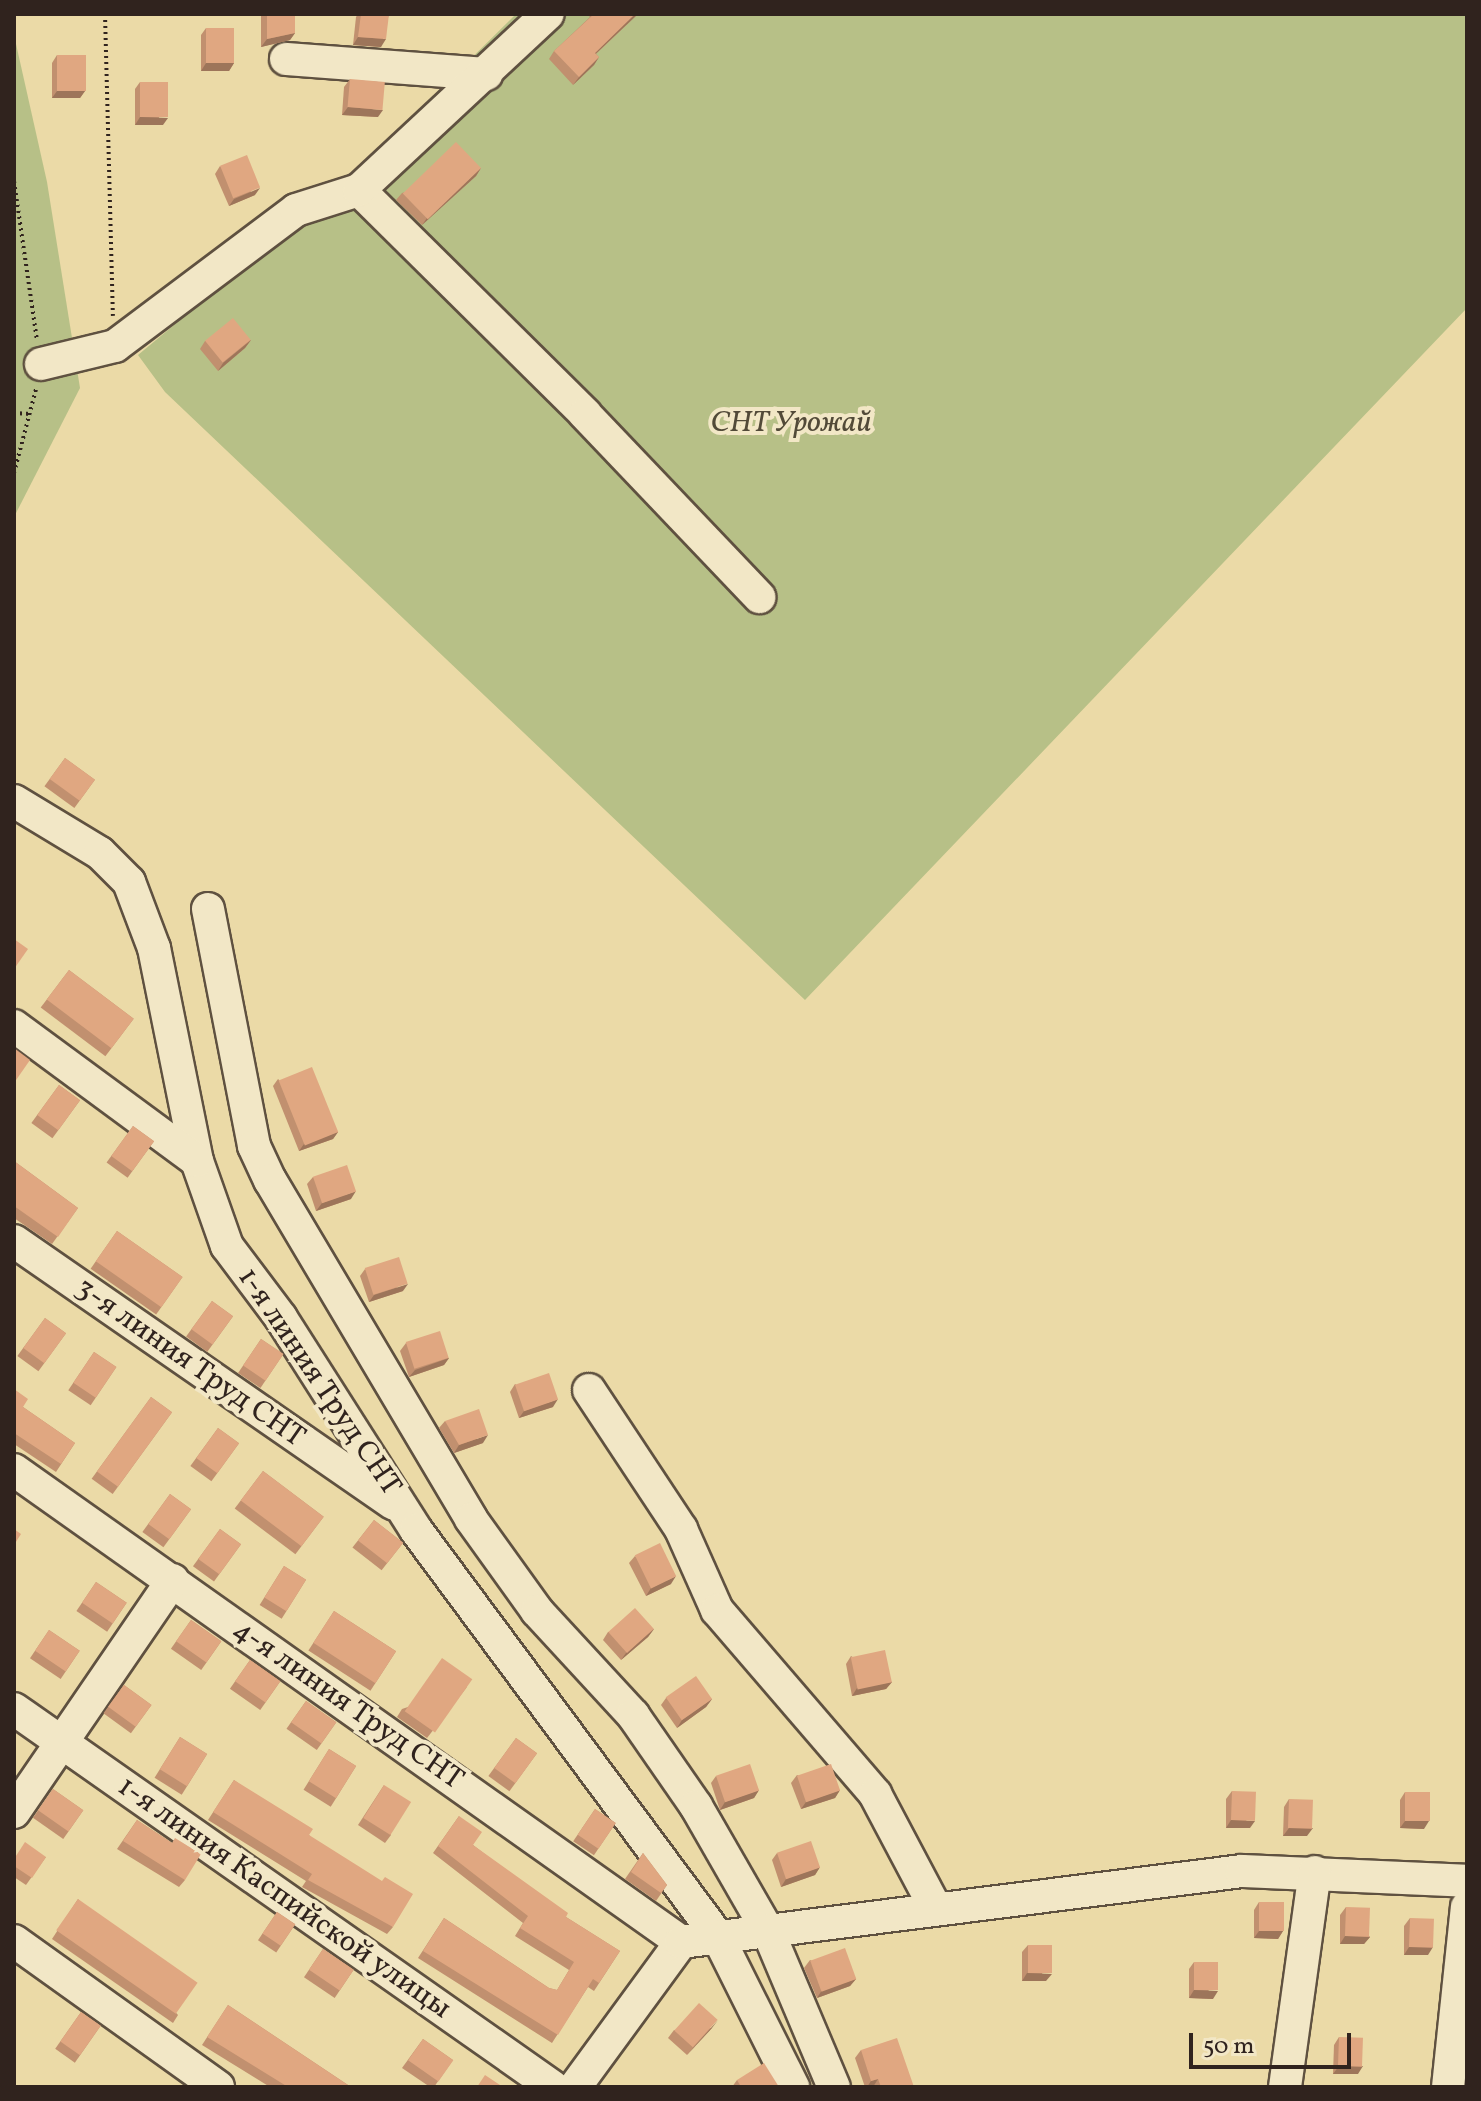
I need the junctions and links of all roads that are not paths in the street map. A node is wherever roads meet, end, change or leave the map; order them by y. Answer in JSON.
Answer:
{"nodes":[{"id":1,"x":548,"y":14,"type":"edge"},
{"id":2,"x":286,"y":59,"type":"dead end"},
{"id":3,"x":486,"y":74,"type":"junction"},
{"id":4,"x":359,"y":190,"type":"junction"},
{"id":5,"x":41,"y":364,"type":"road end"},
{"id":6,"x":759,"y":597,"type":"dead end"},
{"id":7,"x":14,"y":801,"type":"edge"},
{"id":8,"x":208,"y":909,"type":"dead end"},
{"id":9,"x":14,"y":1026,"type":"edge"},
{"id":10,"x":197,"y":1161,"type":"junction"},
{"id":11,"x":14,"y":1241,"type":"edge"},
{"id":12,"x":589,"y":1390,"type":"dead end"},
{"id":13,"x":14,"y":1470,"type":"edge"},
{"id":14,"x":405,"y":1512,"type":"junction"},
{"id":15,"x":173,"y":1580,"type":"junction"},
{"id":16,"x":14,"y":1709,"type":"edge"},
{"id":17,"x":63,"y":1744,"type":"junction"},
{"id":18,"x":14,"y":1812,"type":"edge"},
{"id":19,"x":1315,"y":1872,"type":"junction"},
{"id":20,"x":1467,"y":1881,"type":"edge"},
{"id":21,"x":1467,"y":1907,"type":"edge"},
{"id":22,"x":936,"y":1909,"type":"junction"},
{"id":23,"x":768,"y":1931,"type":"junction"},
{"id":24,"x":718,"y":1937,"type":"junction"},
{"id":25,"x":14,"y":1941,"type":"edge"},
{"id":26,"x":681,"y":1942,"type":"junction"},
{"id":27,"x":218,"y":2087,"type":"edge"},
{"id":28,"x":553,"y":2087,"type":"edge"},
{"id":29,"x":575,"y":2087,"type":"edge"},
{"id":30,"x":793,"y":2087,"type":"edge"},
{"id":31,"x":834,"y":2087,"type":"edge"},
{"id":32,"x":1285,"y":2087,"type":"edge"},
{"id":33,"x":1448,"y":2087,"type":"edge"}],
"edges":[{"from":1,"to":3,"type":"street"},
{"from":2,"to":3,"type":"street"},
{"from":3,"to":4,"type":"street"},
{"from":4,"to":5,"type":"street"},
{"from":4,"to":6,"type":"street"},
{"from":7,"to":10,"type":"street","name":"1-я линия Труд СНТ"},
{"from":8,"to":23,"type":"street"},
{"from":9,"to":10,"type":"street"},
{"from":10,"to":14,"type":"street","name":"1-я линия Труд СНТ"},
{"from":11,"to":14,"type":"street","name":"3-я линия Труд СНТ"},
{"from":12,"to":22,"type":"street"},
{"from":13,"to":15,"type":"street","name":"4-я линия Труд СНТ"},
{"from":14,"to":24,"type":"street","name":"1-я линия Труд СНТ"},
{"from":15,"to":17,"type":"street"},
{"from":15,"to":26,"type":"street","name":"4-я линия Труд СНТ"},
{"from":16,"to":17,"type":"street","name":"1-я линия Каспийской улицы"},
{"from":17,"to":18,"type":"street"},
{"from":17,"to":28,"type":"street","name":"1-я линия Каспийской улицы"},
{"from":19,"to":20,"type":"street"},
{"from":19,"to":22,"type":"street"},
{"from":19,"to":32,"type":"street"},
{"from":21,"to":33,"type":"street"},
{"from":22,"to":23,"type":"street"},
{"from":23,"to":24,"type":"street"},
{"from":23,"to":31,"type":"street"},
{"from":24,"to":26,"type":"street"},
{"from":24,"to":30,"type":"street","name":"1-я линия Труд СНТ"},
{"from":25,"to":27,"type":"street"},
{"from":26,"to":29,"type":"street"}]}
